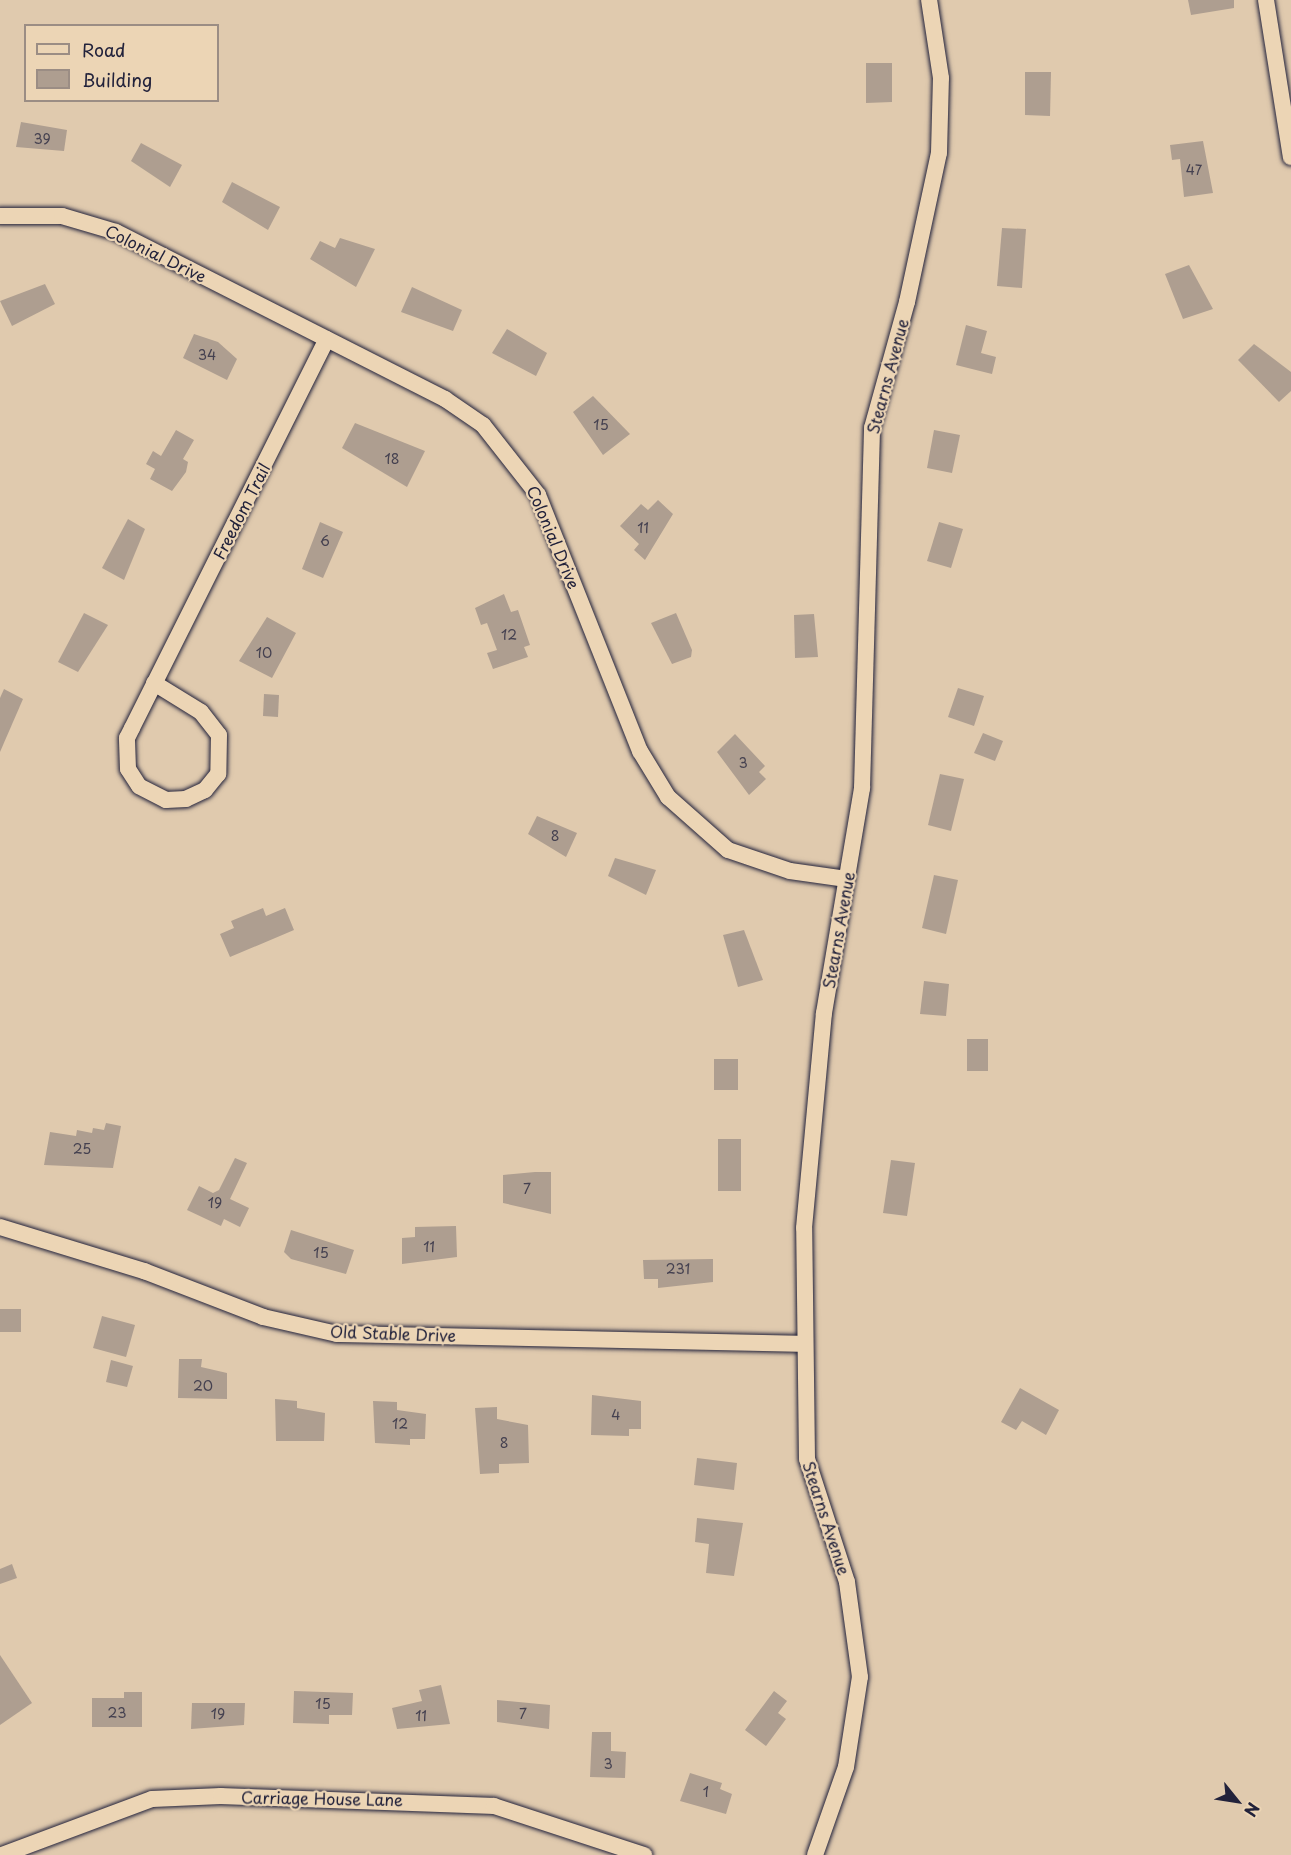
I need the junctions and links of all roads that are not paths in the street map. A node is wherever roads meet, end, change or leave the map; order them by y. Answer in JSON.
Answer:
{"nodes":[{"id":1,"x":928,"y":0,"type":"edge"},
{"id":2,"x":1266,"y":0,"type":"edge"},
{"id":3,"x":1291,"y":157,"type":"edge"},
{"id":4,"x":0,"y":216,"type":"edge"},
{"id":5,"x":327,"y":339,"type":"junction"},
{"id":6,"x":154,"y":683,"type":"junction"},
{"id":7,"x":846,"y":879,"type":"junction"},
{"id":8,"x":0,"y":1227,"type":"edge"},
{"id":9,"x":802,"y":1344,"type":"junction"},
{"id":10,"x":2,"y":1855,"type":"edge"},
{"id":11,"x":645,"y":1855,"type":"edge"},
{"id":12,"x":815,"y":1855,"type":"edge"}],
"edges":[{"from":1,"to":7,"type":"street","name":"Stearns Avenue"},
{"from":2,"to":3,"type":"street"},
{"from":4,"to":5,"type":"street","name":"Colonial Drive"},
{"from":5,"to":6,"type":"street","name":"Freedom Trail"},
{"from":5,"to":7,"type":"street","name":"Colonial Drive"},
{"from":6,"to":6,"type":"street","name":"Freedom Trail"},
{"from":7,"to":9,"type":"street","name":"Stearns Avenue"},
{"from":8,"to":9,"type":"street","name":"Old Stable Drive"},
{"from":9,"to":12,"type":"street","name":"Stearns Avenue"},
{"from":10,"to":11,"type":"street","name":"Carriage House Lane"}]}
